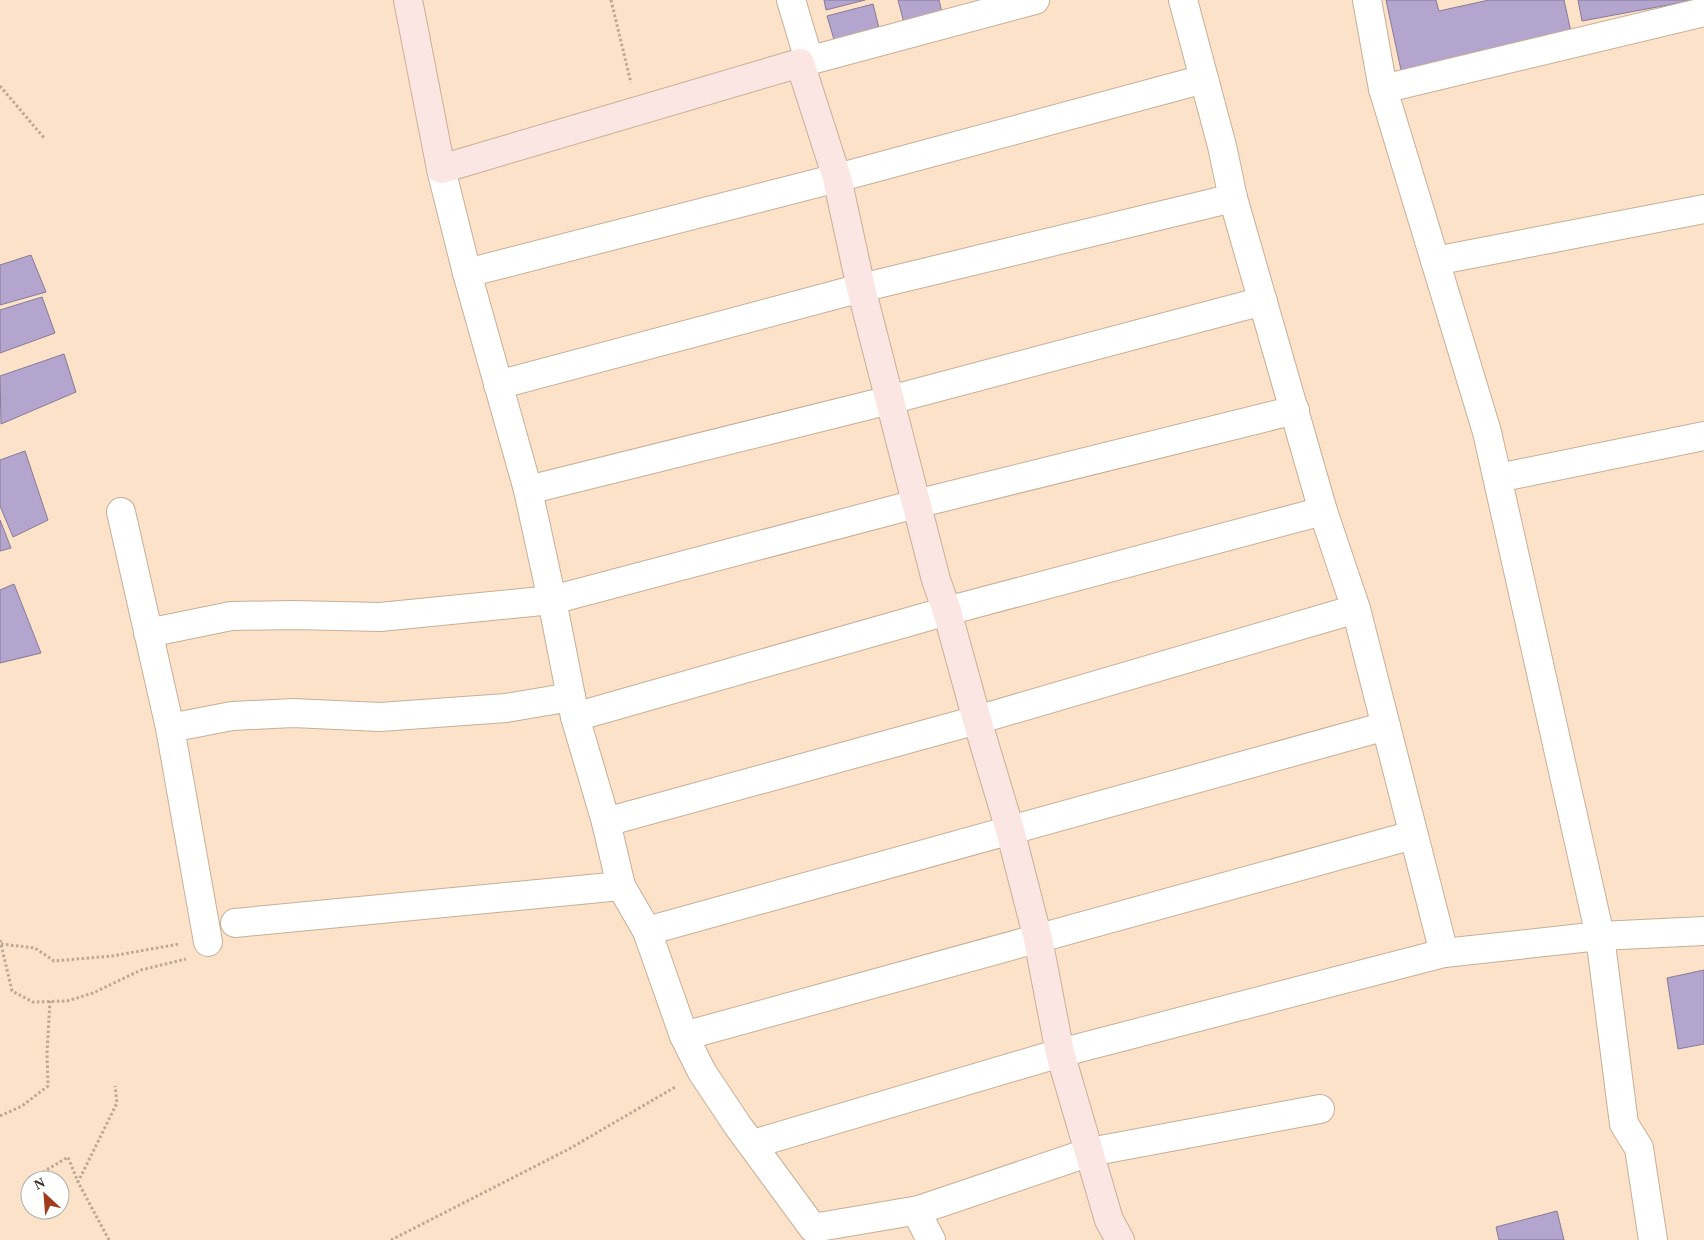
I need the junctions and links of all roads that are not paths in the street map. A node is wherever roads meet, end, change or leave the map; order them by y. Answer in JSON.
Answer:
{"nodes":[{"id":1,"x":408,"y":0,"type":"edge"},
{"id":2,"x":791,"y":0,"type":"edge"},
{"id":3,"x":1035,"y":0,"type":"edge"},
{"id":4,"x":1183,"y":0,"type":"edge"},
{"id":5,"x":1367,"y":0,"type":"edge"},
{"id":6,"x":1704,"y":12,"type":"edge"},
{"id":7,"x":805,"y":61,"type":"junction"},
{"id":8,"x":1204,"y":79,"type":"junction"},
{"id":9,"x":1382,"y":89,"type":"junction"},
{"id":10,"x":441,"y":169,"type":"junction"},
{"id":11,"x":837,"y":178,"type":"junction"},
{"id":12,"x":1233,"y":198,"type":"junction"},
{"id":13,"x":1704,"y":209,"type":"edge"},
{"id":14,"x":1435,"y":261,"type":"junction"},
{"id":15,"x":467,"y":273,"type":"junction"},
{"id":16,"x":861,"y":288,"type":"junction"},
{"id":17,"x":1263,"y":301,"type":"junction"},
{"id":18,"x":498,"y":385,"type":"junction"},
{"id":19,"x":890,"y":400,"type":"junction"},
{"id":20,"x":1295,"y":410,"type":"junction"},
{"id":21,"x":1704,"y":436,"type":"edge"},
{"id":22,"x":1498,"y":478,"type":"junction"},
{"id":23,"x":528,"y":490,"type":"junction"},
{"id":24,"x":916,"y":504,"type":"junction"},
{"id":25,"x":1323,"y":511,"type":"junction"},
{"id":26,"x":122,"y":512,"type":"dead end"},
{"id":27,"x":552,"y":600,"type":"junction"},
{"id":28,"x":1356,"y":609,"type":"junction"},
{"id":29,"x":947,"y":611,"type":"junction"},
{"id":30,"x":148,"y":634,"type":"junction"},
{"id":31,"x":573,"y":707,"type":"junction"},
{"id":32,"x":977,"y":720,"type":"junction"},
{"id":33,"x":1386,"y":726,"type":"junction"},
{"id":34,"x":170,"y":728,"type":"junction"},
{"id":35,"x":606,"y":822,"type":"junction"},
{"id":36,"x":1010,"y":830,"type":"junction"},
{"id":37,"x":1413,"y":835,"type":"junction"},
{"id":38,"x":621,"y":886,"type":"junction"},
{"id":39,"x":235,"y":923,"type":"dead end"},
{"id":40,"x":647,"y":931,"type":"junction"},
{"id":41,"x":1704,"y":931,"type":"edge"},
{"id":42,"x":1600,"y":936,"type":"junction"},
{"id":43,"x":1038,"y":938,"type":"junction"},
{"id":44,"x":197,"y":950,"type":"road end"},
{"id":45,"x":1444,"y":953,"type":"junction"},
{"id":46,"x":684,"y":1036,"type":"junction"},
{"id":47,"x":1060,"y":1053,"type":"junction"},
{"id":48,"x":1320,"y":1109,"type":"dead end"},
{"id":49,"x":752,"y":1144,"type":"junction"},
{"id":50,"x":1090,"y":1152,"type":"junction"},
{"id":51,"x":919,"y":1210,"type":"junction"},
{"id":52,"x":1114,"y":1238,"type":"edge"},
{"id":53,"x":931,"y":1240,"type":"edge"},
{"id":54,"x":1653,"y":1240,"type":"edge"}],
"edges":[{"from":1,"to":10,"type":"street"},
{"from":2,"to":7,"type":"street"},
{"from":3,"to":7,"type":"street"},
{"from":4,"to":8,"type":"street"},
{"from":5,"to":9,"type":"street"},
{"from":6,"to":9,"type":"street"},
{"from":7,"to":10,"type":"street"},
{"from":7,"to":11,"type":"street"},
{"from":8,"to":11,"type":"street"},
{"from":8,"to":12,"type":"street"},
{"from":9,"to":14,"type":"street"},
{"from":10,"to":15,"type":"street"},
{"from":11,"to":15,"type":"street"},
{"from":11,"to":16,"type":"street"},
{"from":12,"to":16,"type":"street"},
{"from":12,"to":17,"type":"street"},
{"from":13,"to":14,"type":"street"},
{"from":14,"to":22,"type":"street"},
{"from":15,"to":18,"type":"street"},
{"from":16,"to":18,"type":"street"},
{"from":16,"to":19,"type":"street"},
{"from":17,"to":19,"type":"street"},
{"from":17,"to":20,"type":"street"},
{"from":18,"to":23,"type":"street"},
{"from":19,"to":23,"type":"street"},
{"from":19,"to":24,"type":"street"},
{"from":20,"to":24,"type":"street"},
{"from":20,"to":25,"type":"street"},
{"from":21,"to":22,"type":"street"},
{"from":22,"to":42,"type":"street"},
{"from":23,"to":27,"type":"street"},
{"from":24,"to":27,"type":"street"},
{"from":24,"to":29,"type":"street"},
{"from":25,"to":28,"type":"street"},
{"from":25,"to":29,"type":"street"},
{"from":26,"to":30,"type":"street"},
{"from":27,"to":30,"type":"street"},
{"from":27,"to":31,"type":"street"},
{"from":28,"to":32,"type":"street"},
{"from":28,"to":33,"type":"street"},
{"from":29,"to":31,"type":"street"},
{"from":29,"to":32,"type":"street"},
{"from":30,"to":34,"type":"street"},
{"from":31,"to":34,"type":"street"},
{"from":31,"to":35,"type":"street"},
{"from":32,"to":35,"type":"street"},
{"from":32,"to":36,"type":"street"},
{"from":33,"to":36,"type":"street"},
{"from":33,"to":37,"type":"street"},
{"from":34,"to":44,"type":"street"},
{"from":35,"to":38,"type":"street"},
{"from":36,"to":40,"type":"street"},
{"from":36,"to":43,"type":"street"},
{"from":37,"to":43,"type":"street"},
{"from":37,"to":45,"type":"street"},
{"from":38,"to":39,"type":"street"},
{"from":38,"to":40,"type":"street"},
{"from":40,"to":46,"type":"street"},
{"from":41,"to":42,"type":"street"},
{"from":42,"to":45,"type":"street"},
{"from":42,"to":54,"type":"street"},
{"from":43,"to":46,"type":"street"},
{"from":43,"to":47,"type":"street"},
{"from":45,"to":47,"type":"street"},
{"from":46,"to":49,"type":"street"},
{"from":47,"to":49,"type":"street"},
{"from":47,"to":50,"type":"street"},
{"from":48,"to":50,"type":"street"},
{"from":49,"to":51,"type":"street"},
{"from":50,"to":51,"type":"street"},
{"from":50,"to":52,"type":"street"},
{"from":51,"to":53,"type":"street"}]}
